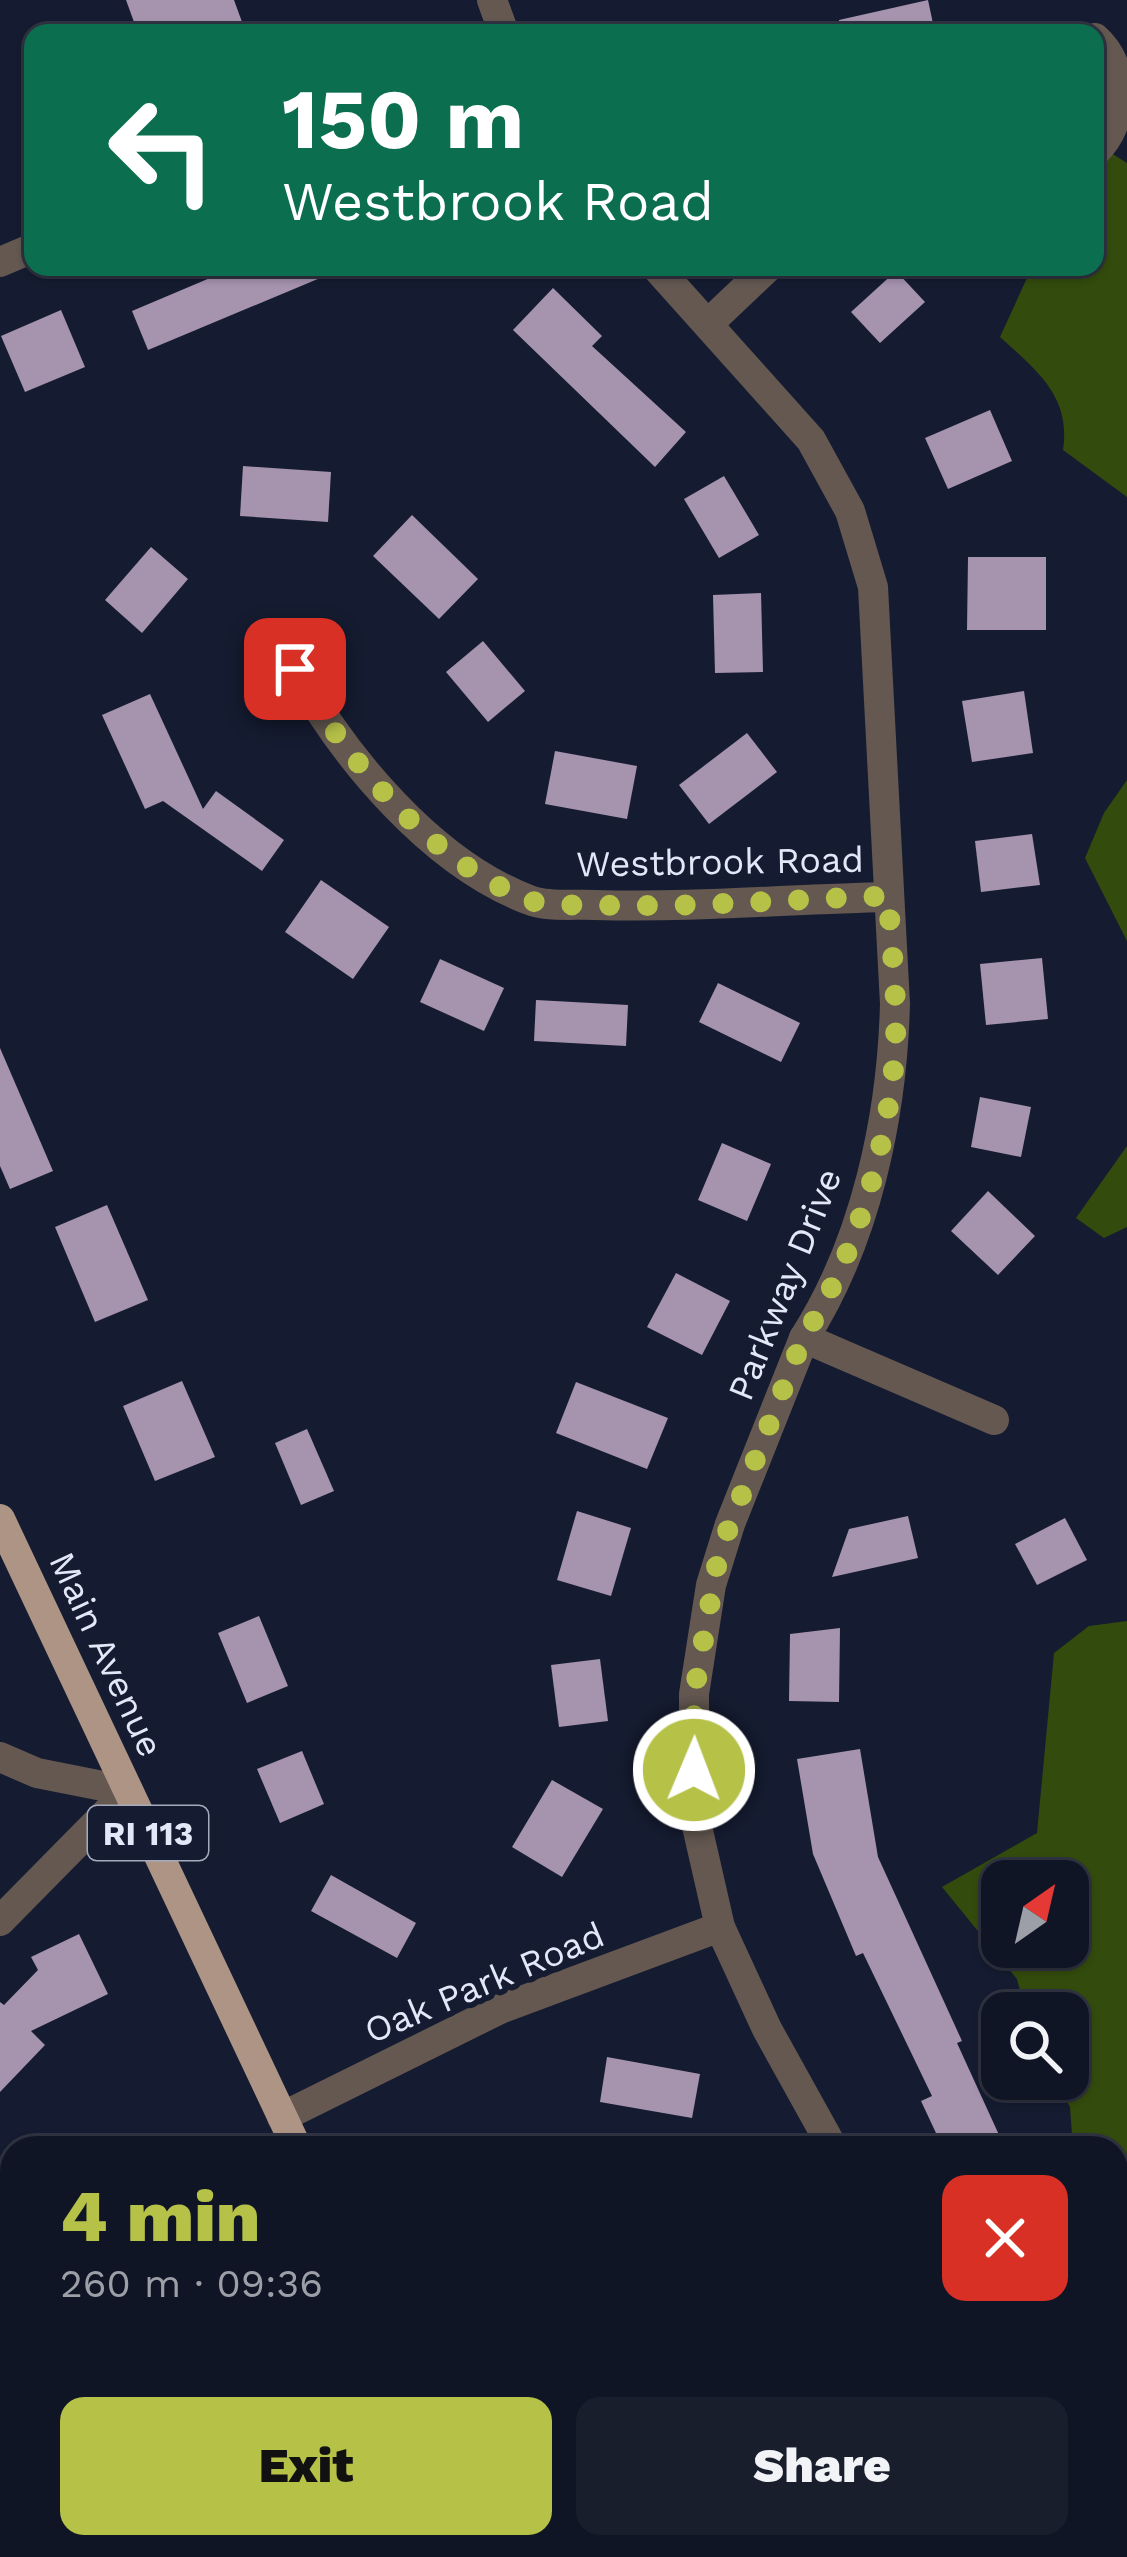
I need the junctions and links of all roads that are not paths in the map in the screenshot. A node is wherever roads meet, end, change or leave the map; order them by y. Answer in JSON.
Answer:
{"nodes":[{"id":1,"x":1104,"y":44,"type":"edge"},
{"id":2,"x":1104,"y":144,"type":"edge"},
{"id":3,"x":665,"y":276,"type":"edge"},
{"id":4,"x":759,"y":276,"type":"edge"},
{"id":5,"x":709,"y":323,"type":"junction"},
{"id":6,"x":295,"y":669,"type":"dead end"},
{"id":7,"x":888,"y":896,"type":"junction"},
{"id":8,"x":803,"y":1338,"type":"junction"},
{"id":9,"x":994,"y":1420,"type":"dead end"},
{"id":10,"x":0,"y":1519,"type":"edge"},
{"id":11,"x":0,"y":1757,"type":"edge"},
{"id":12,"x":128,"y":1791,"type":"junction"},
{"id":13,"x":0,"y":1921,"type":"edge"},
{"id":14,"x":720,"y":1927,"type":"junction"},
{"id":15,"x":282,"y":2117,"type":"junction"},
{"id":16,"x":291,"y":2136,"type":"edge"},
{"id":17,"x":825,"y":2136,"type":"edge"}],
"edges":[{"from":1,"to":2,"type":"street"},
{"from":3,"to":5,"type":"street","name":"Parkway Drive"},
{"from":4,"to":5,"type":"street"},
{"from":5,"to":7,"type":"street","name":"Parkway Drive"},
{"from":6,"to":7,"type":"street","name":"Westbrook Road"},
{"from":7,"to":8,"type":"street","name":"Parkway Drive"},
{"from":8,"to":9,"type":"street"},
{"from":8,"to":14,"type":"street","name":"Parkway Drive"},
{"from":10,"to":12,"type":"main road","name":"Main Avenue","number":"RI 113"},
{"from":11,"to":12,"type":"street"},
{"from":12,"to":13,"type":"street"},
{"from":12,"to":15,"type":"main road","name":"Main Avenue","number":"RI 113"},
{"from":14,"to":15,"type":"street","name":"Oak Park Road"},
{"from":14,"to":17,"type":"street","name":"Parkway Drive"},
{"from":15,"to":16,"type":"main road","name":"Main Avenue","number":"RI 113"}]}
